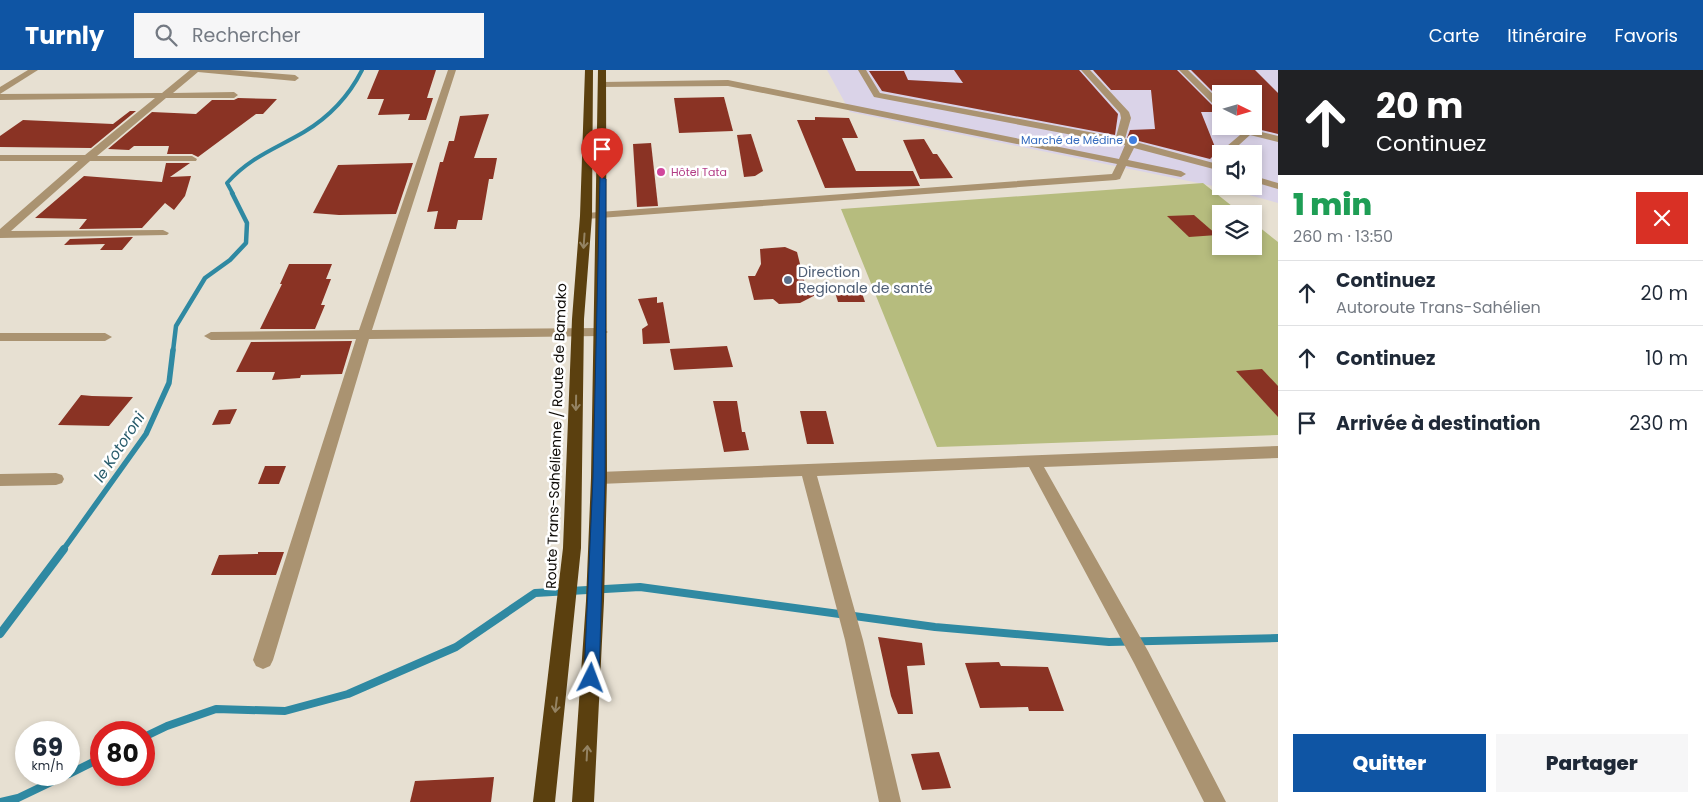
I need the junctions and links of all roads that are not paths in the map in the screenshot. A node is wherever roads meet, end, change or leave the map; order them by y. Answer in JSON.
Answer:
{"nodes":[{"id":1,"x":34,"y":70,"type":"edge"},
{"id":2,"x":195,"y":70,"type":"edge"},
{"id":3,"x":200,"y":70,"type":"edge"},
{"id":4,"x":452,"y":70,"type":"edge"},
{"id":5,"x":589,"y":70,"type":"edge"},
{"id":6,"x":602,"y":70,"type":"edge"},
{"id":7,"x":862,"y":70,"type":"edge"},
{"id":8,"x":1085,"y":70,"type":"edge"},
{"id":9,"x":1182,"y":70,"type":"edge"},
{"id":10,"x":295,"y":78,"type":"dead end"},
{"id":11,"x":603,"y":85,"type":"junction"},
{"id":12,"x":0,"y":91,"type":"edge"},
{"id":13,"x":164,"y":96,"type":"junction"},
{"id":14,"x":234,"y":96,"type":"dead end"},
{"id":15,"x":0,"y":97,"type":"edge"},
{"id":16,"x":1212,"y":98,"type":"edge"},
{"id":17,"x":906,"y":100,"type":"junction"},
{"id":18,"x":898,"y":117,"type":"junction"},
{"id":19,"x":1262,"y":134,"type":"edge"},
{"id":20,"x":1245,"y":135,"type":"edge"},
{"id":21,"x":1278,"y":139,"type":"edge"},
{"id":22,"x":1126,"y":142,"type":"junction"},
{"id":23,"x":1234,"y":145,"type":"edge"},
{"id":24,"x":0,"y":158,"type":"edge"},
{"id":25,"x":87,"y":159,"type":"junction"},
{"id":26,"x":192,"y":159,"type":"dead end"},
{"id":27,"x":1123,"y":162,"type":"junction"},
{"id":28,"x":1212,"y":162,"type":"edge"},
{"id":29,"x":1209,"y":164,"type":"junction"},
{"id":30,"x":1212,"y":165,"type":"edge"},
{"id":31,"x":1181,"y":174,"type":"dead end"},
{"id":32,"x":1262,"y":181,"type":"edge"},
{"id":33,"x":1278,"y":186,"type":"edge"},
{"id":34,"x":586,"y":216,"type":"junction"},
{"id":35,"x":602,"y":216,"type":"junction"},
{"id":36,"x":163,"y":233,"type":"dead end"},
{"id":37,"x":0,"y":235,"type":"edge"},
{"id":38,"x":602,"y":332,"type":"junction"},
{"id":39,"x":578,"y":333,"type":"junction"},
{"id":40,"x":364,"y":334,"type":"junction"},
{"id":41,"x":211,"y":336,"type":"dead end"},
{"id":42,"x":0,"y":337,"type":"edge"},
{"id":43,"x":105,"y":337,"type":"dead end"},
{"id":44,"x":1278,"y":452,"type":"edge"},
{"id":45,"x":1034,"y":462,"type":"junction"},
{"id":46,"x":808,"y":470,"type":"junction"},
{"id":47,"x":599,"y":478,"type":"junction"},
{"id":48,"x":56,"y":479,"type":"dead end"},
{"id":49,"x":0,"y":480,"type":"edge"},
{"id":50,"x":263,"y":660,"type":"dead end"},
{"id":51,"x":544,"y":802,"type":"edge"},
{"id":52,"x":584,"y":802,"type":"edge"},
{"id":53,"x":890,"y":802,"type":"edge"},
{"id":54,"x":1215,"y":802,"type":"edge"}],
"edges":[{"from":1,"to":12,"type":"street"},
{"from":2,"to":13,"type":"street"},
{"from":3,"to":10,"type":"street"},
{"from":4,"to":40,"type":"street"},
{"from":5,"to":34,"type":"highway","name":"Route Trans-Sahélienne / Route de Bamako"},
{"from":6,"to":11,"type":"highway"},
{"from":7,"to":17,"type":"street"},
{"from":8,"to":22,"type":"street"},
{"from":9,"to":16,"type":"street"},
{"from":11,"to":18,"type":"street"},
{"from":11,"to":35,"type":"highway"},
{"from":13,"to":14,"type":"street"},
{"from":13,"to":15,"type":"street"},
{"from":13,"to":25,"type":"street"},
{"from":17,"to":18,"type":"street"},
{"from":17,"to":22,"type":"street"},
{"from":18,"to":27,"type":"street"},
{"from":19,"to":21,"type":"street"},
{"from":20,"to":23,"type":"street"},
{"from":22,"to":27,"type":"street"},
{"from":22,"to":29,"type":"street"},
{"from":24,"to":25,"type":"street"},
{"from":25,"to":26,"type":"street"},
{"from":25,"to":37,"type":"street"},
{"from":27,"to":31,"type":"street"},
{"from":27,"to":35,"type":"street"},
{"from":28,"to":29,"type":"street"},
{"from":29,"to":30,"type":"street"},
{"from":32,"to":33,"type":"street"},
{"from":34,"to":35,"type":"street"},
{"from":34,"to":39,"type":"highway","name":"Route Trans-Sahélienne / Route de Bamako","one_way":true},
{"from":35,"to":38,"type":"highway"},
{"from":36,"to":37,"type":"street"},
{"from":38,"to":39,"type":"street"},
{"from":38,"to":47,"type":"highway"},
{"from":39,"to":40,"type":"street"},
{"from":39,"to":51,"type":"highway","name":"Route Trans-Sahélienne / Route de Bamako","one_way":true},
{"from":40,"to":41,"type":"street"},
{"from":40,"to":50,"type":"street"},
{"from":42,"to":43,"type":"street"},
{"from":44,"to":45,"type":"street"},
{"from":45,"to":46,"type":"street"},
{"from":45,"to":54,"type":"street"},
{"from":46,"to":47,"type":"street"},
{"from":46,"to":53,"type":"street"},
{"from":52,"to":47,"type":"highway","one_way":true},
{"from":48,"to":49,"type":"street"}]}
